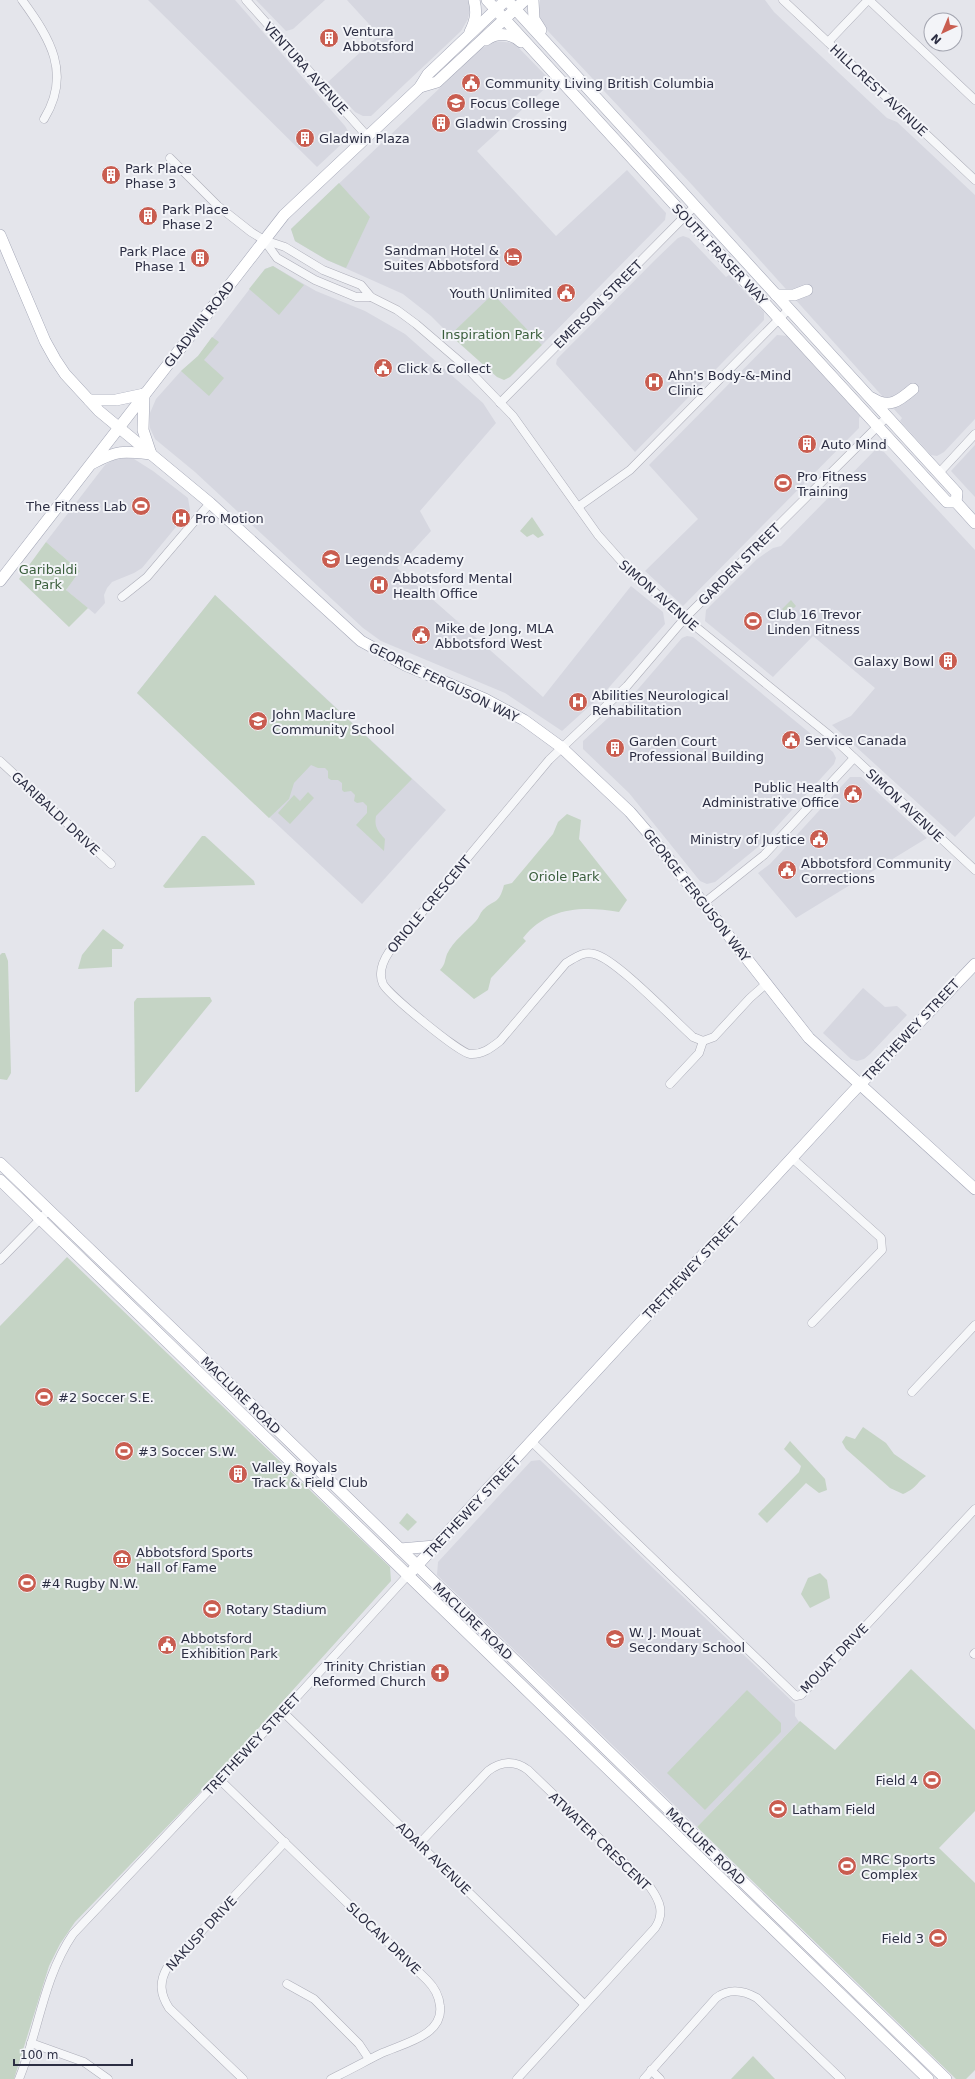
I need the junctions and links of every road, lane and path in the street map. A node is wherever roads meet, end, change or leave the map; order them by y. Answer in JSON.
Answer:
{"nodes":[{"id":1,"x":22,"y":0,"type":"edge"},
{"id":2,"x":246,"y":0,"type":"edge"},
{"id":3,"x":474,"y":0,"type":"edge"},
{"id":4,"x":486,"y":0,"type":"edge"},
{"id":5,"x":506,"y":0,"type":"edge"},
{"id":6,"x":525,"y":0,"type":"edge"},
{"id":7,"x":533,"y":0,"type":"edge"},
{"id":8,"x":782,"y":0,"type":"edge"},
{"id":9,"x":869,"y":0,"type":"edge"},
{"id":10,"x":515,"y":9,"type":"junction"},
{"id":11,"x":496,"y":10,"type":"junction"},
{"id":12,"x":504,"y":19,"type":"junction"},
{"id":13,"x":468,"y":36,"type":"junction"},
{"id":14,"x":828,"y":42,"type":"junction"},
{"id":15,"x":474,"y":48,"type":"junction"},
{"id":16,"x":551,"y":48,"type":"junction"},
{"id":17,"x":536,"y":54,"type":"junction"},
{"id":18,"x":420,"y":87,"type":"junction"},
{"id":19,"x":975,"y":100,"type":"edge"},
{"id":20,"x":44,"y":120,"type":"dead end"},
{"id":21,"x":367,"y":136,"type":"junction"},
{"id":22,"x":170,"y":158,"type":"dead end"},
{"id":23,"x":975,"y":180,"type":"edge"},
{"id":24,"x":695,"y":206,"type":"junction"},
{"id":25,"x":685,"y":216,"type":"junction"},
{"id":26,"x":0,"y":235,"type":"edge"},
{"id":27,"x":264,"y":240,"type":"junction"},
{"id":28,"x":3,"y":250,"type":"edge"},
{"id":29,"x":776,"y":295,"type":"junction"},
{"id":30,"x":371,"y":296,"type":"junction"},
{"id":31,"x":788,"y":310,"type":"junction"},
{"id":32,"x":780,"y":319,"type":"junction"},
{"id":33,"x":913,"y":390,"type":"dead end"},
{"id":34,"x":144,"y":394,"type":"junction"},
{"id":35,"x":866,"y":394,"type":"junction"},
{"id":36,"x":89,"y":400,"type":"junction"},
{"id":37,"x":500,"y":402,"type":"junction"},
{"id":38,"x":887,"y":417,"type":"junction"},
{"id":39,"x":877,"y":426,"type":"junction"},
{"id":40,"x":118,"y":427,"type":"junction"},
{"id":41,"x":975,"y":434,"type":"edge"},
{"id":42,"x":151,"y":454,"type":"junction"},
{"id":43,"x":89,"y":465,"type":"junction"},
{"id":44,"x":939,"y":473,"type":"junction"},
{"id":45,"x":956,"y":502,"type":"junction"},
{"id":46,"x":210,"y":503,"type":"junction"},
{"id":47,"x":578,"y":507,"type":"junction"},
{"id":48,"x":975,"y":523,"type":"edge"},
{"id":49,"x":0,"y":581,"type":"edge"},
{"id":50,"x":122,"y":597,"type":"dead end"},
{"id":51,"x":685,"y":618,"type":"junction"},
{"id":52,"x":561,"y":747,"type":"junction"},
{"id":53,"x":854,"y":758,"type":"junction"},
{"id":54,"x":0,"y":761,"type":"edge"},
{"id":55,"x":112,"y":864,"type":"dead end"},
{"id":56,"x":975,"y":870,"type":"edge"},
{"id":57,"x":704,"y":903,"type":"junction"},
{"id":58,"x":975,"y":964,"type":"edge"},
{"id":59,"x":767,"y":983,"type":"junction"},
{"id":60,"x":703,"y":1041,"type":"junction"},
{"id":61,"x":670,"y":1084,"type":"dead end"},
{"id":62,"x":860,"y":1084,"type":"junction"},
{"id":63,"x":792,"y":1158,"type":"junction"},
{"id":64,"x":0,"y":1163,"type":"edge"},
{"id":65,"x":0,"y":1180,"type":"edge"},
{"id":66,"x":975,"y":1189,"type":"edge"},
{"id":67,"x":48,"y":1210,"type":"junction"},
{"id":68,"x":40,"y":1218,"type":"junction"},
{"id":69,"x":1,"y":1258,"type":"edge"},
{"id":70,"x":812,"y":1323,"type":"dead end"},
{"id":71,"x":975,"y":1324,"type":"edge"},
{"id":72,"x":968,"y":1332,"type":"junction"},
{"id":73,"x":975,"y":1338,"type":"edge"},
{"id":74,"x":912,"y":1392,"type":"dead end"},
{"id":75,"x":532,"y":1442,"type":"junction"},
{"id":76,"x":975,"y":1509,"type":"edge"},
{"id":77,"x":435,"y":1546,"type":"junction"},
{"id":78,"x":400,"y":1549,"type":"junction"},
{"id":79,"x":417,"y":1566,"type":"junction"},
{"id":80,"x":408,"y":1575,"type":"junction"},
{"id":81,"x":283,"y":1712,"type":"junction"},
{"id":82,"x":219,"y":1780,"type":"junction"},
{"id":83,"x":285,"y":1842,"type":"junction"},
{"id":84,"x":419,"y":1844,"type":"junction"},
{"id":85,"x":287,"y":1984,"type":"dead end"},
{"id":86,"x":584,"y":2004,"type":"junction"},
{"id":87,"x":31,"y":2043,"type":"junction"},
{"id":88,"x":369,"y":2059,"type":"junction"},
{"id":89,"x":651,"y":2070,"type":"junction"},
{"id":90,"x":19,"y":2079,"type":"edge"},
{"id":91,"x":108,"y":2079,"type":"edge"},
{"id":92,"x":243,"y":2079,"type":"edge"},
{"id":93,"x":331,"y":2079,"type":"edge"},
{"id":94,"x":517,"y":2079,"type":"edge"},
{"id":95,"x":644,"y":2079,"type":"edge"},
{"id":96,"x":660,"y":2079,"type":"edge"},
{"id":97,"x":841,"y":2079,"type":"edge"},
{"id":98,"x":928,"y":2079,"type":"edge"},
{"id":99,"x":946,"y":2079,"type":"edge"}],
"edges":[{"from":1,"to":20,"type":"street"},
{"from":2,"to":21,"type":"street","name":"VENTURA AVENUE"},
{"from":3,"to":13,"type":"main road"},
{"from":4,"to":11,"type":"main road","name":"SOUTH FRASER WAY"},
{"from":5,"to":10,"type":"main road","name":"SOUTH FRASER WAY"},
{"from":5,"to":11,"type":"main road","name":"GLADWIN ROAD"},
{"from":6,"to":10,"type":"main road","name":"GLADWIN ROAD"},
{"from":7,"to":16,"type":"main road"},
{"from":8,"to":14,"type":"street","name":"HILLCREST AVENUE"},
{"from":9,"to":14,"type":"street"},
{"from":9,"to":19,"type":"street"},
{"from":10,"to":12,"type":"main road","name":"GLADWIN ROAD"},
{"from":10,"to":16,"type":"main road","name":"SOUTH FRASER WAY"},
{"from":11,"to":12,"type":"main road","name":"SOUTH FRASER WAY"},
{"from":11,"to":13,"type":"main road","name":"GLADWIN ROAD"},
{"from":12,"to":15,"type":"main road","name":"GLADWIN ROAD"},
{"from":12,"to":17,"type":"main road","name":"SOUTH FRASER WAY"},
{"from":13,"to":18,"type":"main road","name":"GLADWIN ROAD"},
{"from":14,"to":23,"type":"street","name":"HILLCREST AVENUE"},
{"from":15,"to":17,"type":"main road"},
{"from":15,"to":18,"type":"main road","name":"GLADWIN ROAD"},
{"from":16,"to":24,"type":"main road","name":"SOUTH FRASER WAY"},
{"from":17,"to":25,"type":"main road","name":"SOUTH FRASER WAY"},
{"from":18,"to":21,"type":"main road","name":"GLADWIN ROAD"},
{"from":21,"to":27,"type":"main road","name":"GLADWIN ROAD"},
{"from":22,"to":27,"type":"street"},
{"from":24,"to":25,"type":"street","name":"EMERSON STREET"},
{"from":24,"to":29,"type":"main road","name":"SOUTH FRASER WAY"},
{"from":25,"to":32,"type":"main road","name":"SOUTH FRASER WAY"},
{"from":25,"to":37,"type":"street","name":"EMERSON STREET"},
{"from":26,"to":28,"type":"main road","name":"GEORGE FERGUSON WAY"},
{"from":27,"to":30,"type":"street","name":"SIMON AVENUE"},
{"from":27,"to":30,"type":"street","name":"SIMON AVENUE"},
{"from":27,"to":34,"type":"main road","name":"GLADWIN ROAD"},
{"from":28,"to":36,"type":"main road","name":"GEORGE FERGUSON WAY"},
{"from":29,"to":31,"type":"main road","name":"SOUTH FRASER WAY"},
{"from":29,"to":31,"type":"main road"},
{"from":30,"to":37,"type":"street","name":"SIMON AVENUE"},
{"from":31,"to":32,"type":"street"},
{"from":31,"to":35,"type":"main road","name":"SOUTH FRASER WAY"},
{"from":32,"to":39,"type":"main road","name":"SOUTH FRASER WAY"},
{"from":32,"to":47,"type":"street"},
{"from":33,"to":35,"type":"main road"},
{"from":34,"to":36,"type":"main road"},
{"from":34,"to":40,"type":"main road","name":"GLADWIN ROAD"},
{"from":34,"to":42,"type":"main road"},
{"from":35,"to":38,"type":"main road","name":"SOUTH FRASER WAY"},
{"from":36,"to":40,"type":"main road","name":"GEORGE FERGUSON WAY"},
{"from":37,"to":47,"type":"street","name":"SIMON AVENUE"},
{"from":38,"to":39,"type":"street","name":"GARDEN STREET"},
{"from":38,"to":44,"type":"main road","name":"SOUTH FRASER WAY"},
{"from":39,"to":45,"type":"main road","name":"SOUTH FRASER WAY"},
{"from":39,"to":51,"type":"street","name":"GARDEN STREET"},
{"from":40,"to":42,"type":"main road","name":"GEORGE FERGUSON WAY"},
{"from":40,"to":43,"type":"main road","name":"GLADWIN ROAD"},
{"from":41,"to":44,"type":"street"},
{"from":42,"to":43,"type":"main road"},
{"from":42,"to":46,"type":"main road","name":"GEORGE FERGUSON WAY"},
{"from":43,"to":49,"type":"main road","name":"GLADWIN ROAD"},
{"from":44,"to":45,"type":"main road","name":"SOUTH FRASER WAY"},
{"from":45,"to":48,"type":"main road","name":"SOUTH FRASER WAY"},
{"from":46,"to":50,"type":"street"},
{"from":46,"to":52,"type":"main road","name":"GEORGE FERGUSON WAY"},
{"from":47,"to":51,"type":"street","name":"SIMON AVENUE"},
{"from":51,"to":52,"type":"street","name":"GARDEN STREET"},
{"from":51,"to":53,"type":"street","name":"SIMON AVENUE"},
{"from":52,"to":57,"type":"main road","name":"GEORGE FERGUSON WAY"},
{"from":52,"to":60,"type":"street","name":"ORIOLE CRESCENT"},
{"from":53,"to":56,"type":"street","name":"SIMON AVENUE"},
{"from":53,"to":57,"type":"street"},
{"from":54,"to":55,"type":"street","name":"GARIBALDI DRIVE"},
{"from":57,"to":59,"type":"main road","name":"GEORGE FERGUSON WAY"},
{"from":58,"to":62,"type":"main road","name":"TRETHEWEY STREET"},
{"from":59,"to":60,"type":"street"},
{"from":59,"to":62,"type":"main road","name":"GEORGE FERGUSON WAY"},
{"from":60,"to":61,"type":"street"},
{"from":62,"to":63,"type":"main road","name":"TRETHEWEY STREET"},
{"from":62,"to":66,"type":"main road","name":"GEORGE FERGUSON WAY"},
{"from":63,"to":70,"type":"street"},
{"from":63,"to":75,"type":"main road","name":"TRETHEWEY STREET"},
{"from":64,"to":67,"type":"main road","name":"MACLURE ROAD"},
{"from":65,"to":68,"type":"main road","name":"MACLURE ROAD"},
{"from":67,"to":68,"type":"street"},
{"from":67,"to":78,"type":"main road","name":"MACLURE ROAD"},
{"from":68,"to":69,"type":"street"},
{"from":68,"to":80,"type":"main road","name":"MACLURE ROAD"},
{"from":71,"to":72,"type":"street"},
{"from":72,"to":73,"type":"street"},
{"from":72,"to":74,"type":"street"},
{"from":75,"to":76,"type":"street","name":"MOUAT DRIVE"},
{"from":75,"to":77,"type":"main road","name":"TRETHEWEY STREET"},
{"from":77,"to":78,"type":"main road"},
{"from":77,"to":79,"type":"main road","name":"TRETHEWEY STREET"},
{"from":78,"to":79,"type":"main road","name":"MACLURE ROAD"},
{"from":79,"to":80,"type":"main road","name":"TRETHEWEY STREET"},
{"from":79,"to":99,"type":"main road","name":"MACLURE ROAD"},
{"from":80,"to":81,"type":"street","name":"TRETHEWEY STREET"},
{"from":80,"to":98,"type":"main road","name":"MACLURE ROAD"},
{"from":81,"to":82,"type":"street","name":"TRETHEWEY STREET"},
{"from":81,"to":84,"type":"street","name":"ADAIR AVENUE"},
{"from":82,"to":83,"type":"street","name":"SLOCAN DRIVE"},
{"from":82,"to":87,"type":"street","name":"TRETHEWEY STREET"},
{"from":83,"to":88,"type":"street","name":"SLOCAN DRIVE"},
{"from":83,"to":92,"type":"street","name":"NAKUSP DRIVE"},
{"from":84,"to":86,"type":"street","name":"ADAIR AVENUE"},
{"from":84,"to":86,"type":"street","name":"ATWATER CRESCENT"},
{"from":85,"to":88,"type":"street"},
{"from":86,"to":94,"type":"street","name":"ATWATER CRESCENT"},
{"from":87,"to":90,"type":"street","name":"TRETHEWEY STREET"},
{"from":87,"to":91,"type":"street"},
{"from":88,"to":93,"type":"street","name":"SLOCAN DRIVE"},
{"from":89,"to":95,"type":"street"},
{"from":89,"to":96,"type":"street"},
{"from":89,"to":97,"type":"street"}]}
